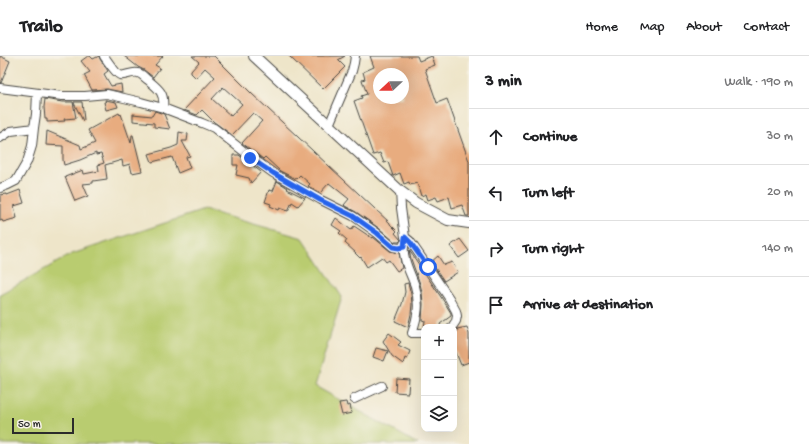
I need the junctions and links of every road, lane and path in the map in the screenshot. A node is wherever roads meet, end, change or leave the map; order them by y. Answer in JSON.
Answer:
{"nodes":[{"id":1,"x":104,"y":56,"type":"edge"},
{"id":2,"x":254,"y":56,"type":"edge"},
{"id":3,"x":355,"y":56,"type":"edge"},
{"id":4,"x":0,"y":88,"type":"edge"},
{"id":5,"x":37,"y":93,"type":"junction"},
{"id":6,"x":163,"y":108,"type":"junction"},
{"id":7,"x":329,"y":125,"type":"junction"},
{"id":8,"x":34,"y":128,"type":"junction"},
{"id":9,"x":0,"y":138,"type":"edge"},
{"id":10,"x":0,"y":188,"type":"edge"},
{"id":11,"x":400,"y":191,"type":"junction"},
{"id":12,"x":469,"y":223,"type":"edge"},
{"id":13,"x":405,"y":237,"type":"junction"},
{"id":14,"x":404,"y":247,"type":"junction"},
{"id":15,"x":454,"y":324,"type":"edge"},
{"id":16,"x":421,"y":333,"type":"edge"},
{"id":17,"x":382,"y":386,"type":"dead end"},
{"id":18,"x":354,"y":399,"type":"dead end"}],
"edges":[{"from":1,"to":6,"type":"street"},
{"from":2,"to":7,"type":"main road"},
{"from":3,"to":7,"type":"street"},
{"from":4,"to":5,"type":"street"},
{"from":5,"to":6,"type":"street"},
{"from":5,"to":8,"type":"street"},
{"from":6,"to":14,"type":"street"},
{"from":7,"to":11,"type":"main road"},
{"from":8,"to":9,"type":"street"},
{"from":8,"to":10,"type":"street"},
{"from":11,"to":12,"type":"main road"},
{"from":11,"to":13,"type":"street"},
{"from":13,"to":14,"type":"street"},
{"from":13,"to":15,"type":"street"},
{"from":14,"to":16,"type":"street"},
{"from":17,"to":18,"type":"street"}]}
